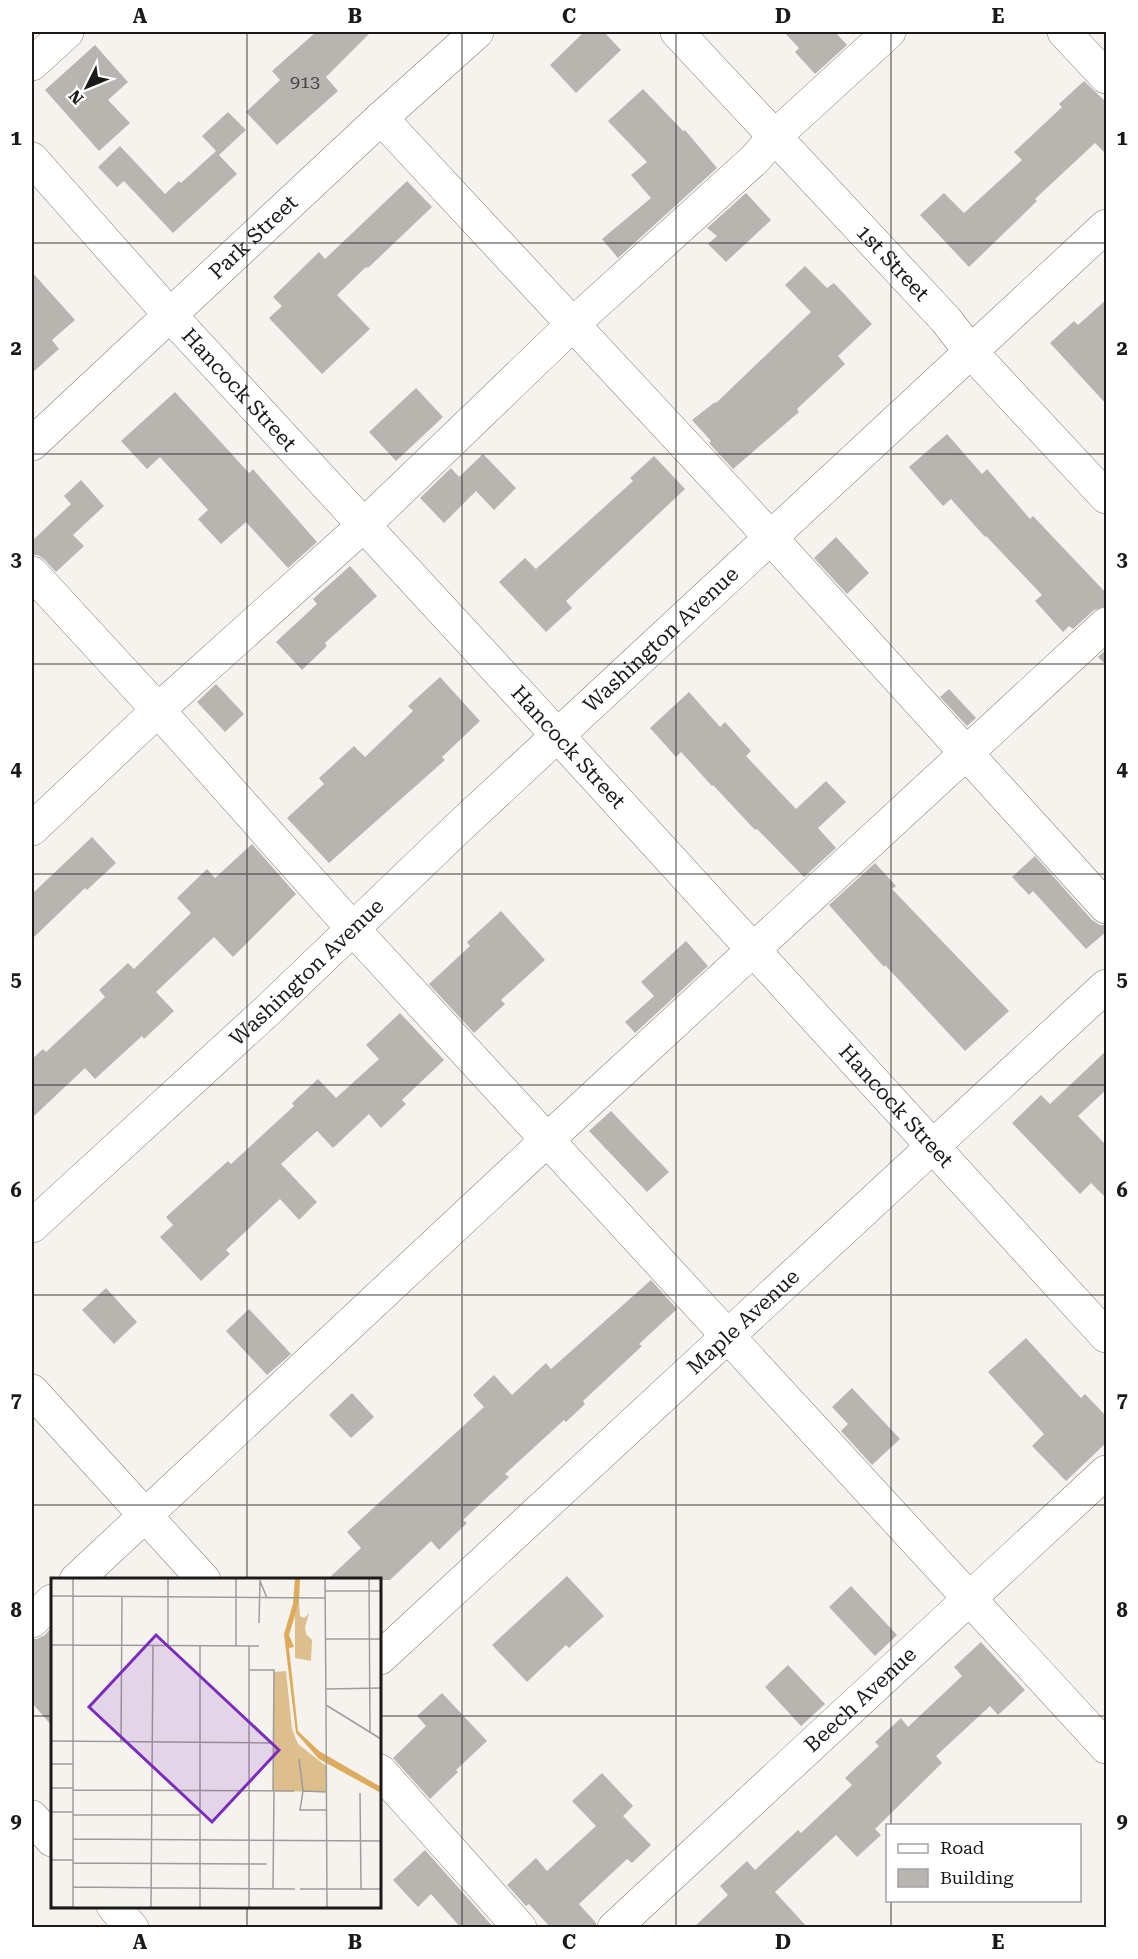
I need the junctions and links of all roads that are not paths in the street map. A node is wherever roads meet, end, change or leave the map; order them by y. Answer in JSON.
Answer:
{"nodes":[{"id":1,"x":67,"y":32,"type":"edge"},
{"id":2,"x":477,"y":32,"type":"edge"},
{"id":3,"x":677,"y":32,"type":"edge"},
{"id":4,"x":889,"y":32,"type":"edge"},
{"id":5,"x":1064,"y":32,"type":"edge"},
{"id":6,"x":32,"y":64,"type":"edge"},
{"id":7,"x":1107,"y":77,"type":"edge"},
{"id":8,"x":381,"y":118,"type":"junction"},
{"id":9,"x":774,"y":137,"type":"junction"},
{"id":10,"x":32,"y":159,"type":"edge"},
{"id":11,"x":1107,"y":226,"type":"edge"},
{"id":12,"x":170,"y":315,"type":"junction"},
{"id":13,"x":573,"y":324,"type":"junction"},
{"id":14,"x":970,"y":351,"type":"junction"},
{"id":15,"x":32,"y":444,"type":"edge"},
{"id":16,"x":1107,"y":497,"type":"edge"},
{"id":17,"x":364,"y":525,"type":"junction"},
{"id":18,"x":770,"y":538,"type":"junction"},
{"id":19,"x":32,"y":573,"type":"edge"},
{"id":20,"x":1107,"y":624,"type":"edge"},
{"id":21,"x":158,"y":710,"type":"junction"},
{"id":22,"x":558,"y":735,"type":"junction"},
{"id":23,"x":968,"y":754,"type":"junction"},
{"id":24,"x":32,"y":829,"type":"edge"},
{"id":25,"x":1107,"y":907,"type":"edge"},
{"id":26,"x":352,"y":929,"type":"junction"},
{"id":27,"x":753,"y":950,"type":"junction"},
{"id":28,"x":1107,"y":986,"type":"edge"},
{"id":29,"x":548,"y":1140,"type":"junction"},
{"id":30,"x":933,"y":1145,"type":"junction"},
{"id":31,"x":32,"y":1226,"type":"edge"},
{"id":32,"x":728,"y":1336,"type":"junction"},
{"id":33,"x":1107,"y":1336,"type":"edge"},
{"id":34,"x":32,"y":1391,"type":"edge"},
{"id":35,"x":1107,"y":1472,"type":"edge"},
{"id":36,"x":146,"y":1516,"type":"junction"},
{"id":37,"x":78,"y":1578,"type":"edge"},
{"id":38,"x":202,"y":1578,"type":"edge"},
{"id":39,"x":969,"y":1599,"type":"junction"},
{"id":40,"x":51,"y":1602,"type":"edge"},
{"id":41,"x":32,"y":1620,"type":"edge"},
{"id":42,"x":381,"y":1657,"type":"edge"},
{"id":43,"x":1107,"y":1747,"type":"edge"},
{"id":44,"x":381,"y":1773,"type":"edge"},
{"id":45,"x":32,"y":1817,"type":"edge"},
{"id":46,"x":51,"y":1839,"type":"edge"},
{"id":47,"x":115,"y":1908,"type":"edge"},
{"id":48,"x":132,"y":1928,"type":"edge"},
{"id":49,"x":520,"y":1928,"type":"edge"},
{"id":50,"x":614,"y":1928,"type":"edge"}],
"edges":[{"from":1,"to":6,"type":"street"},
{"from":2,"to":8,"type":"street","name":"Park Street"},
{"from":3,"to":9,"type":"street","name":"1st Street"},
{"from":4,"to":9,"type":"street"},
{"from":5,"to":7,"type":"street"},
{"from":8,"to":12,"type":"street","name":"Park Street"},
{"from":8,"to":13,"type":"street"},
{"from":9,"to":13,"type":"street"},
{"from":9,"to":14,"type":"street","name":"1st Street"},
{"from":10,"to":12,"type":"street","name":"Hancock Street"},
{"from":11,"to":14,"type":"street","name":"Washington Avenue"},
{"from":12,"to":15,"type":"street","name":"Park Street"},
{"from":12,"to":17,"type":"street","name":"Hancock Street"},
{"from":13,"to":17,"type":"street"},
{"from":13,"to":18,"type":"street"},
{"from":14,"to":16,"type":"street","name":"1st Street"},
{"from":14,"to":18,"type":"street","name":"Washington Avenue"},
{"from":17,"to":21,"type":"street"},
{"from":17,"to":22,"type":"street","name":"Hancock Street"},
{"from":18,"to":22,"type":"street","name":"Washington Avenue"},
{"from":18,"to":23,"type":"street"},
{"from":19,"to":21,"type":"street"},
{"from":20,"to":23,"type":"street"},
{"from":21,"to":24,"type":"street"},
{"from":21,"to":26,"type":"street"},
{"from":22,"to":26,"type":"street","name":"Washington Avenue"},
{"from":22,"to":27,"type":"street","name":"Hancock Street"},
{"from":23,"to":25,"type":"street"},
{"from":23,"to":27,"type":"street"},
{"from":26,"to":29,"type":"street"},
{"from":26,"to":31,"type":"street","name":"Washington Avenue"},
{"from":27,"to":29,"type":"street"},
{"from":27,"to":30,"type":"street","name":"Hancock Street"},
{"from":28,"to":30,"type":"street","name":"Maple Avenue"},
{"from":29,"to":32,"type":"street"},
{"from":29,"to":36,"type":"street"},
{"from":30,"to":32,"type":"street","name":"Maple Avenue"},
{"from":30,"to":33,"type":"street","name":"Hancock Street"},
{"from":32,"to":39,"type":"street"},
{"from":32,"to":42,"type":"street","name":"Maple Avenue"},
{"from":34,"to":36,"type":"street"},
{"from":35,"to":39,"type":"street","name":"Beech Avenue"},
{"from":36,"to":37,"type":"street"},
{"from":36,"to":38,"type":"street"},
{"from":39,"to":43,"type":"street"},
{"from":39,"to":50,"type":"street","name":"Beech Avenue"},
{"from":40,"to":41,"type":"street"},
{"from":44,"to":49,"type":"street"},
{"from":45,"to":46,"type":"street"},
{"from":47,"to":48,"type":"street"}]}
